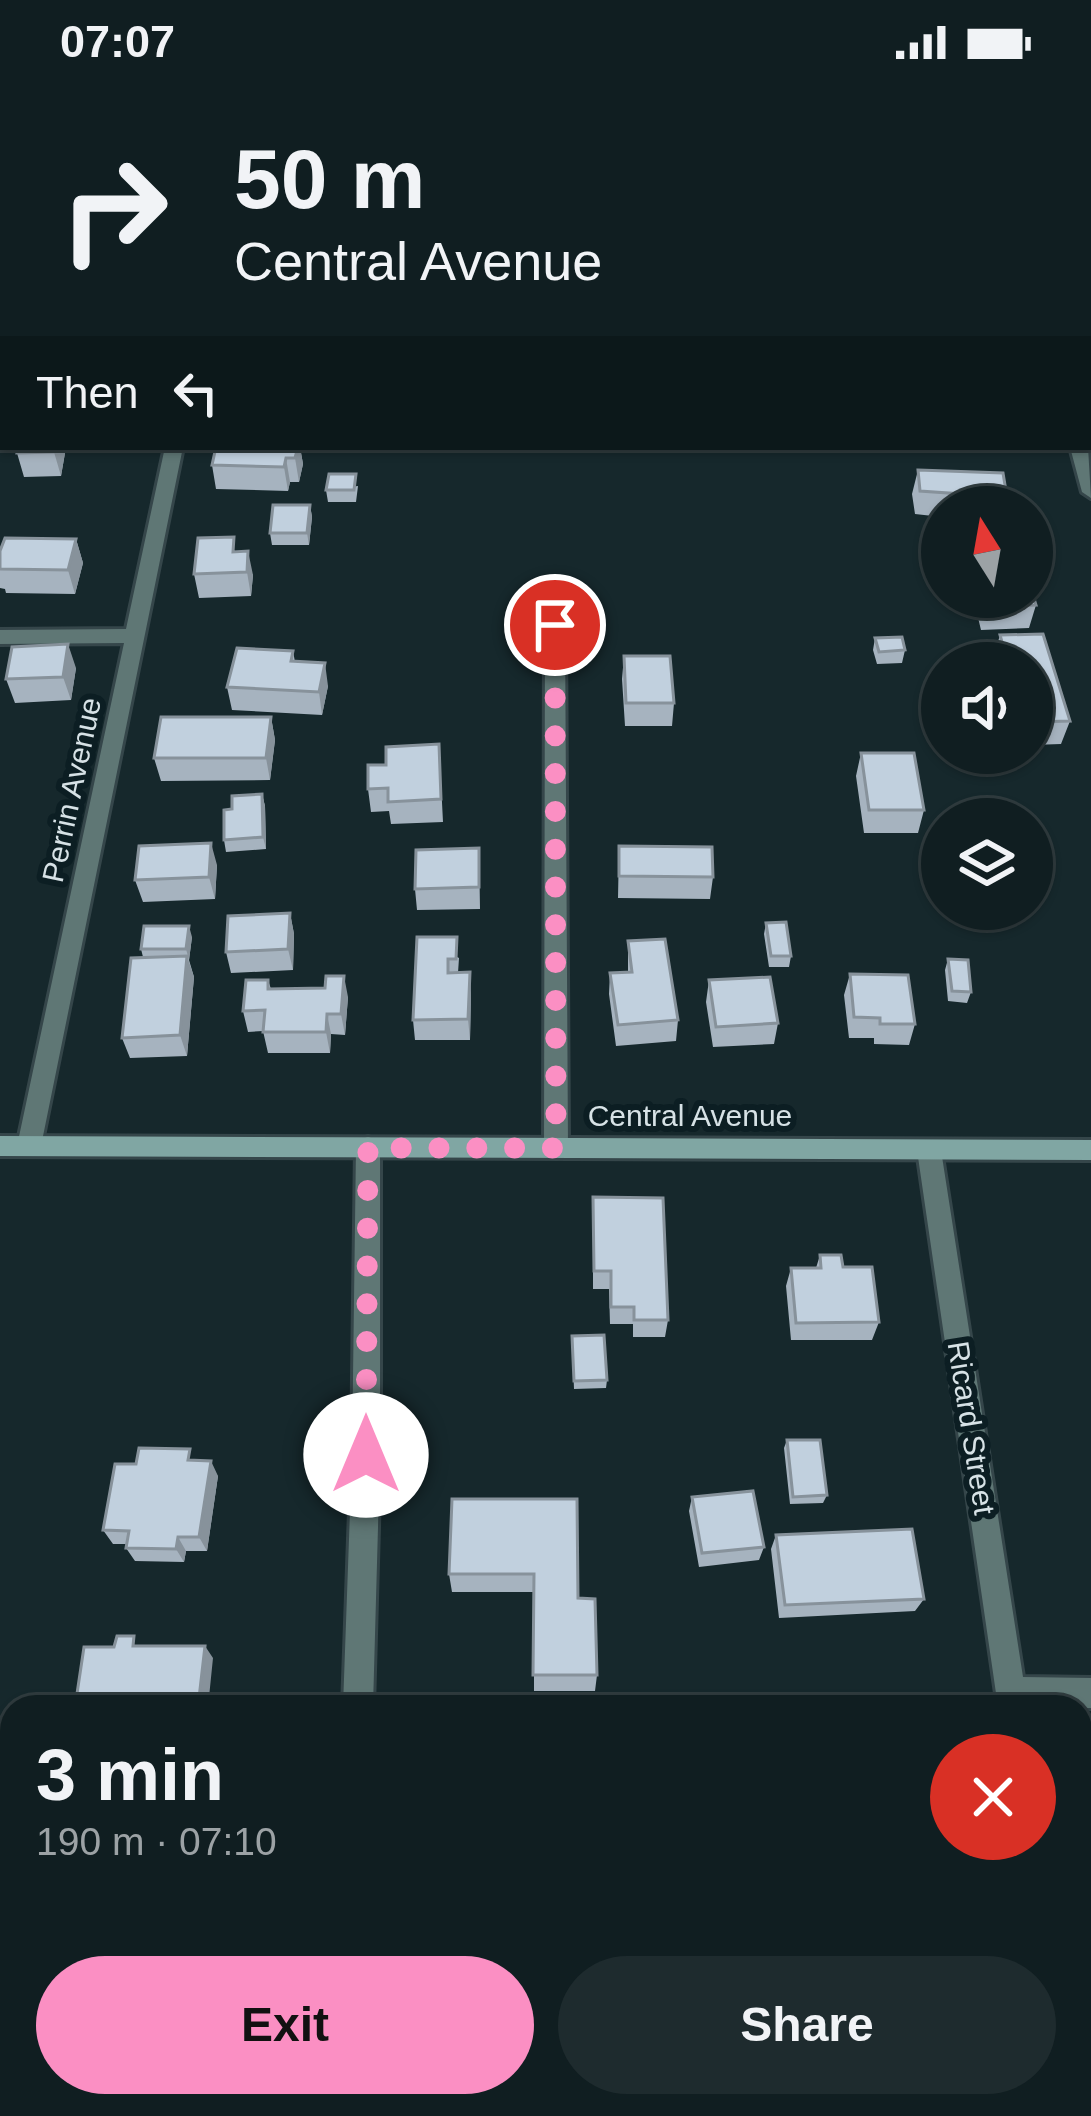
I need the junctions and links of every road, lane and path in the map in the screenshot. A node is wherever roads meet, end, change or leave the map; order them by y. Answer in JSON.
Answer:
{"nodes":[{"id":1,"x":172,"y":450,"type":"edge"},
{"id":2,"x":1080,"y":450,"type":"edge"},
{"id":3,"x":1091,"y":492,"type":"edge"},
{"id":4,"x":555,"y":625,"type":"dead end"},
{"id":5,"x":0,"y":637,"type":"edge"},
{"id":6,"x":134,"y":637,"type":"junction"},
{"id":7,"x":0,"y":1146,"type":"edge"},
{"id":8,"x":29,"y":1146,"type":"junction"},
{"id":9,"x":368,"y":1148,"type":"junction"},
{"id":10,"x":556,"y":1148,"type":"junction"},
{"id":11,"x":929,"y":1150,"type":"junction"},
{"id":12,"x":1091,"y":1150,"type":"edge"},
{"id":13,"x":358,"y":1695,"type":"edge"},
{"id":14,"x":1011,"y":1695,"type":"edge"}],
"edges":[{"from":1,"to":6,"type":"street","name":"Perrin Avenue"},
{"from":2,"to":3,"type":"street"},
{"from":4,"to":10,"type":"street"},
{"from":5,"to":6,"type":"street"},
{"from":6,"to":8,"type":"street","name":"Perrin Avenue"},
{"from":7,"to":8,"type":"main road","name":"Central Avenue"},
{"from":8,"to":9,"type":"main road","name":"Central Avenue"},
{"from":9,"to":10,"type":"main road","name":"Central Avenue"},
{"from":9,"to":13,"type":"street"},
{"from":10,"to":11,"type":"main road","name":"Central Avenue"},
{"from":11,"to":12,"type":"main road","name":"Central Avenue"},
{"from":11,"to":14,"type":"street","name":"Ricard Street"}]}
